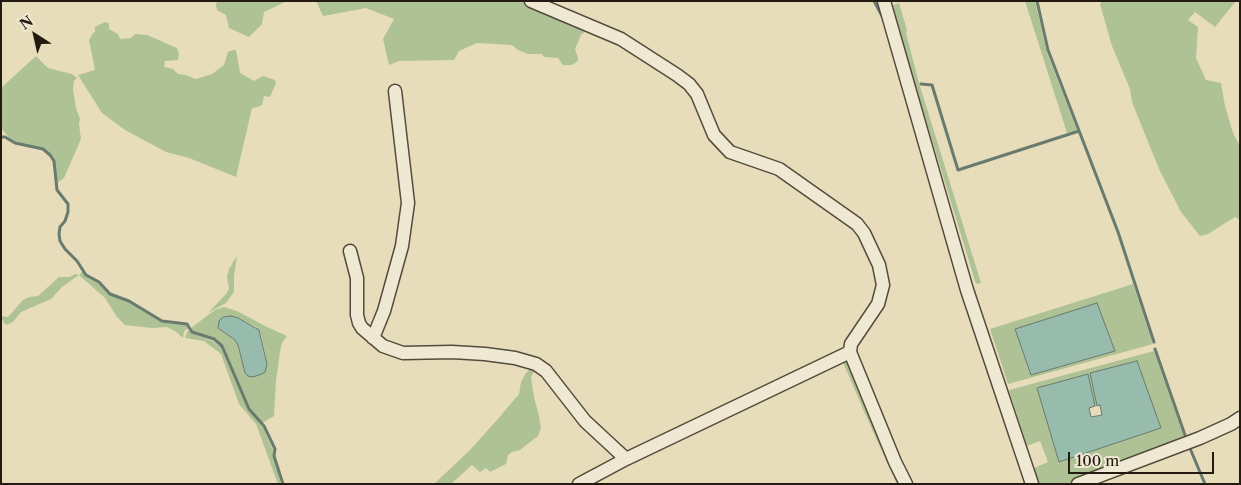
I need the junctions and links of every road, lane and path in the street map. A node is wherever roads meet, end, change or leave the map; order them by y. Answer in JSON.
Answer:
{"nodes":[{"id":1,"x":531,"y":1,"type":"edge"},
{"id":2,"x":884,"y":1,"type":"edge"},
{"id":3,"x":395,"y":91,"type":"dead end"},
{"id":4,"x":350,"y":252,"type":"dead end"},
{"id":5,"x":373,"y":338,"type":"junction"},
{"id":6,"x":850,"y":352,"type":"junction"},
{"id":7,"x":1240,"y":418,"type":"edge"},
{"id":8,"x":626,"y":459,"type":"junction"},
{"id":9,"x":579,"y":484,"type":"edge"},
{"id":10,"x":906,"y":484,"type":"edge"},
{"id":11,"x":1032,"y":484,"type":"edge"},
{"id":12,"x":1078,"y":484,"type":"edge"}],
"edges":[{"from":1,"to":6,"type":"street"},
{"from":2,"to":11,"type":"street"},
{"from":3,"to":5,"type":"street"},
{"from":4,"to":5,"type":"street"},
{"from":5,"to":8,"type":"street"},
{"from":6,"to":8,"type":"street"},
{"from":6,"to":10,"type":"street"},
{"from":7,"to":12,"type":"street"},
{"from":8,"to":9,"type":"street"}]}
